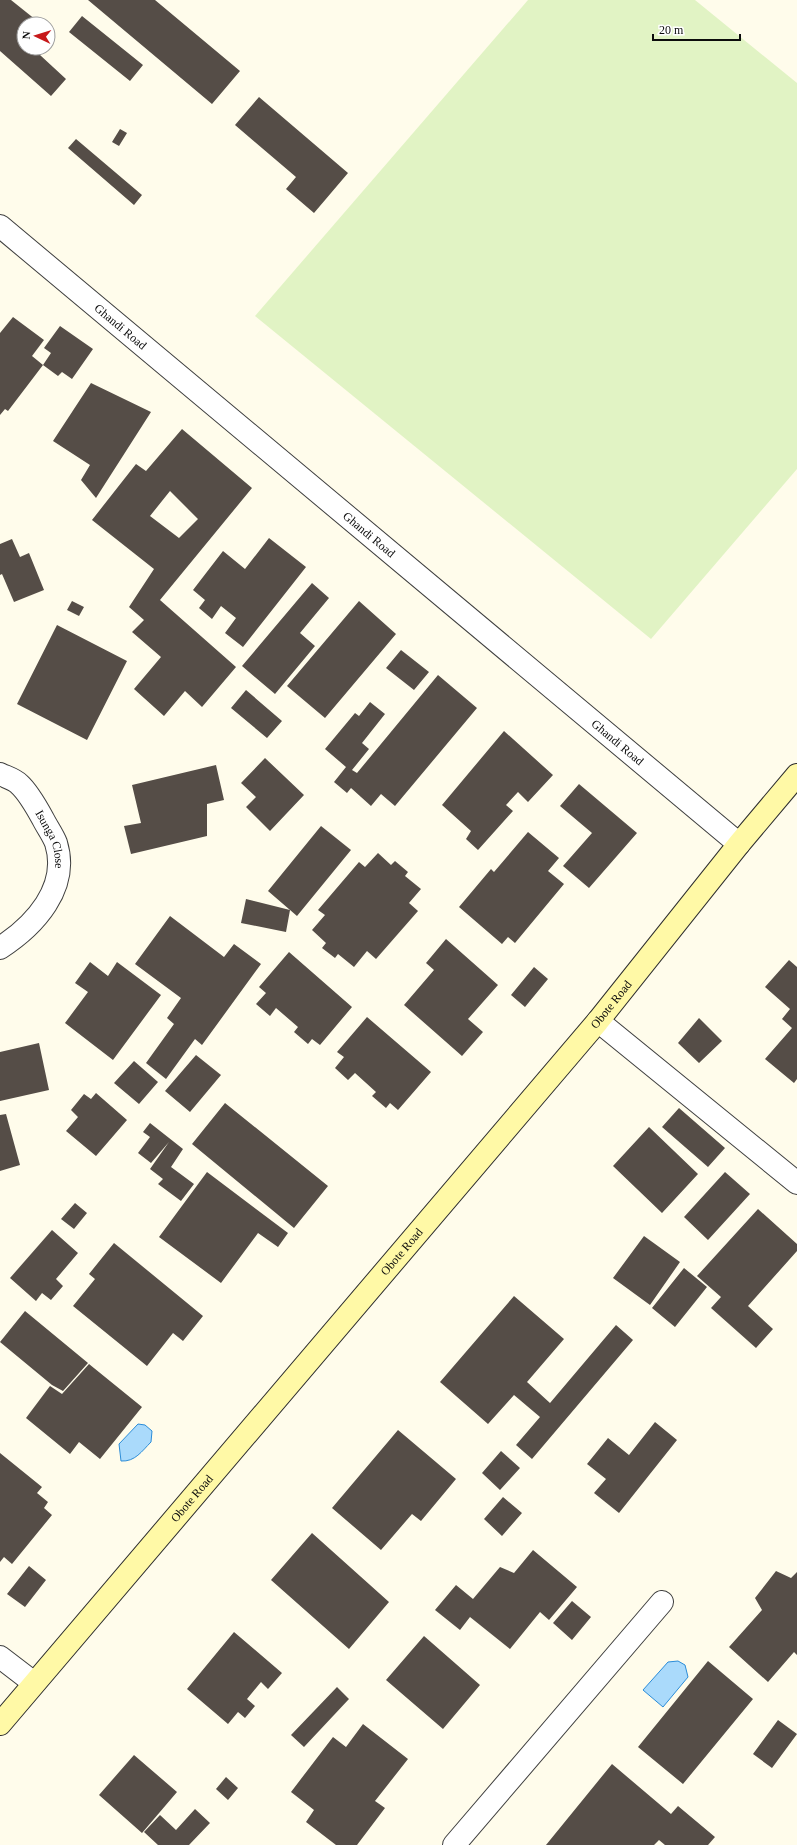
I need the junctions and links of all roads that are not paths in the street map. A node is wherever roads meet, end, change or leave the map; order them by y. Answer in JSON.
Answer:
{"nodes":[{"id":1,"x":0,"y":226,"type":"edge"},
{"id":2,"x":0,"y":774,"type":"edge"},
{"id":3,"x":797,"y":775,"type":"edge"},
{"id":4,"x":739,"y":844,"type":"junction"},
{"id":5,"x":0,"y":948,"type":"edge"},
{"id":6,"x":598,"y":1021,"type":"junction"},
{"id":7,"x":797,"y":1183,"type":"edge"},
{"id":8,"x":662,"y":1602,"type":"dead end"},
{"id":9,"x":0,"y":1657,"type":"edge"},
{"id":10,"x":34,"y":1683,"type":"junction"},
{"id":11,"x":0,"y":1724,"type":"edge"},
{"id":12,"x":454,"y":1845,"type":"edge"}],
"edges":[{"from":1,"to":4,"type":"street","name":"Ghandi Road"},
{"from":2,"to":5,"type":"street","name":"Isunga Close"},
{"from":3,"to":4,"type":"street","name":"Obote Road"},
{"from":4,"to":6,"type":"street","name":"Obote Road"},
{"from":6,"to":7,"type":"street"},
{"from":6,"to":10,"type":"street","name":"Obote Road"},
{"from":8,"to":12,"type":"street"},
{"from":9,"to":10,"type":"street"},
{"from":10,"to":11,"type":"street","name":"Obote Road"}]}
